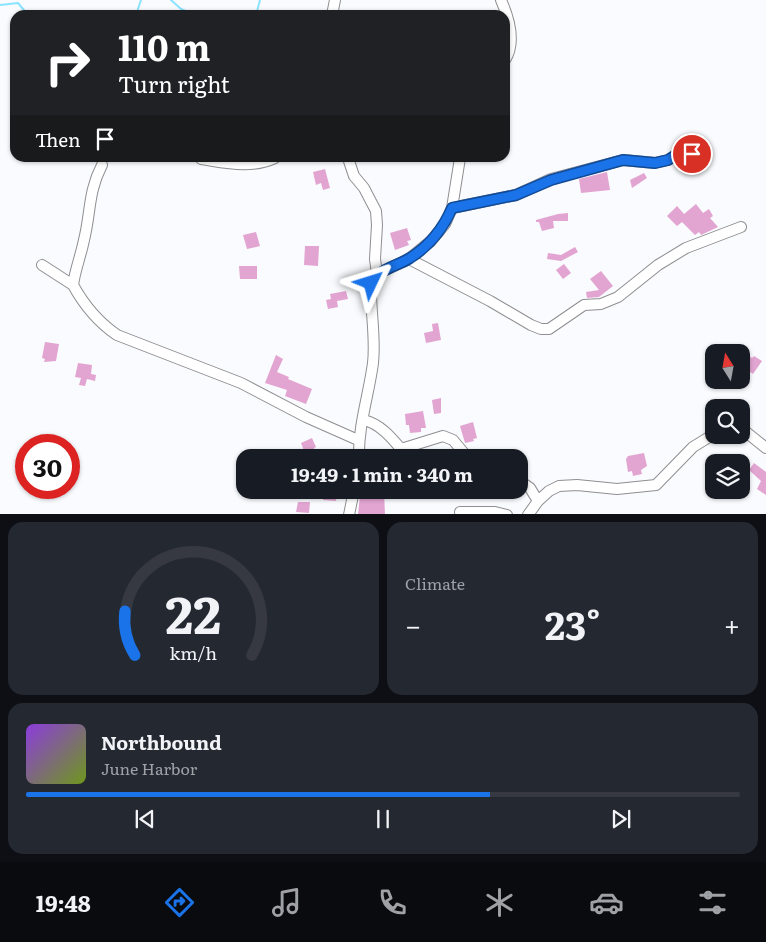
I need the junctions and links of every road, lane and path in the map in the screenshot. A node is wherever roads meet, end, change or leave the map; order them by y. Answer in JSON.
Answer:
{"nodes":[{"id":1,"x":692,"y":154,"type":"dead end"},
{"id":2,"x":221,"y":162,"type":"edge"},
{"id":3,"x":266,"y":162,"type":"edge"},
{"id":4,"x":349,"y":162,"type":"edge"},
{"id":5,"x":459,"y":162,"type":"edge"},
{"id":6,"x":102,"y":165,"type":"dead end"},
{"id":7,"x":452,"y":208,"type":"junction"},
{"id":8,"x":741,"y":227,"type":"dead end"},
{"id":9,"x":409,"y":259,"type":"junction"},
{"id":10,"x":42,"y":265,"type":"dead end"},
{"id":11,"x":377,"y":274,"type":"junction"},
{"id":12,"x":73,"y":285,"type":"junction"},
{"id":13,"x":364,"y":420,"type":"junction"},
{"id":14,"x":750,"y":435,"type":"edge"},
{"id":15,"x":358,"y":440,"type":"junction"},
{"id":16,"x":705,"y":440,"type":"edge"},
{"id":17,"x":766,"y":448,"type":"edge"},
{"id":18,"x":358,"y":449,"type":"edge"},
{"id":19,"x":402,"y":449,"type":"edge"},
{"id":20,"x":402,"y":449,"type":"edge"},
{"id":21,"x":460,"y":449,"type":"edge"},
{"id":22,"x":528,"y":487,"type":"edge"},
{"id":23,"x":352,"y":499,"type":"edge"},
{"id":24,"x":538,"y":501,"type":"junction"},
{"id":25,"x":460,"y":512,"type":"dead end"},
{"id":26,"x":349,"y":514,"type":"edge"},
{"id":27,"x":507,"y":514,"type":"edge"},
{"id":28,"x":528,"y":514,"type":"edge"}],
"edges":[{"from":1,"to":7,"type":"street"},
{"from":2,"to":3,"type":"street"},
{"from":4,"to":11,"type":"street"},
{"from":5,"to":7,"type":"street"},
{"from":6,"to":12,"type":"street"},
{"from":7,"to":9,"type":"street"},
{"from":8,"to":9,"type":"street"},
{"from":9,"to":11,"type":"street"},
{"from":10,"to":12,"type":"street"},
{"from":11,"to":13,"type":"street"},
{"from":12,"to":15,"type":"street"},
{"from":13,"to":15,"type":"street"},
{"from":13,"to":19,"type":"street"},
{"from":14,"to":17,"type":"street"},
{"from":15,"to":18,"type":"street"},
{"from":16,"to":24,"type":"street"},
{"from":20,"to":21,"type":"street"},
{"from":22,"to":24,"type":"street"},
{"from":23,"to":26,"type":"street"},
{"from":24,"to":28,"type":"street"},
{"from":25,"to":27,"type":"street"}]}
